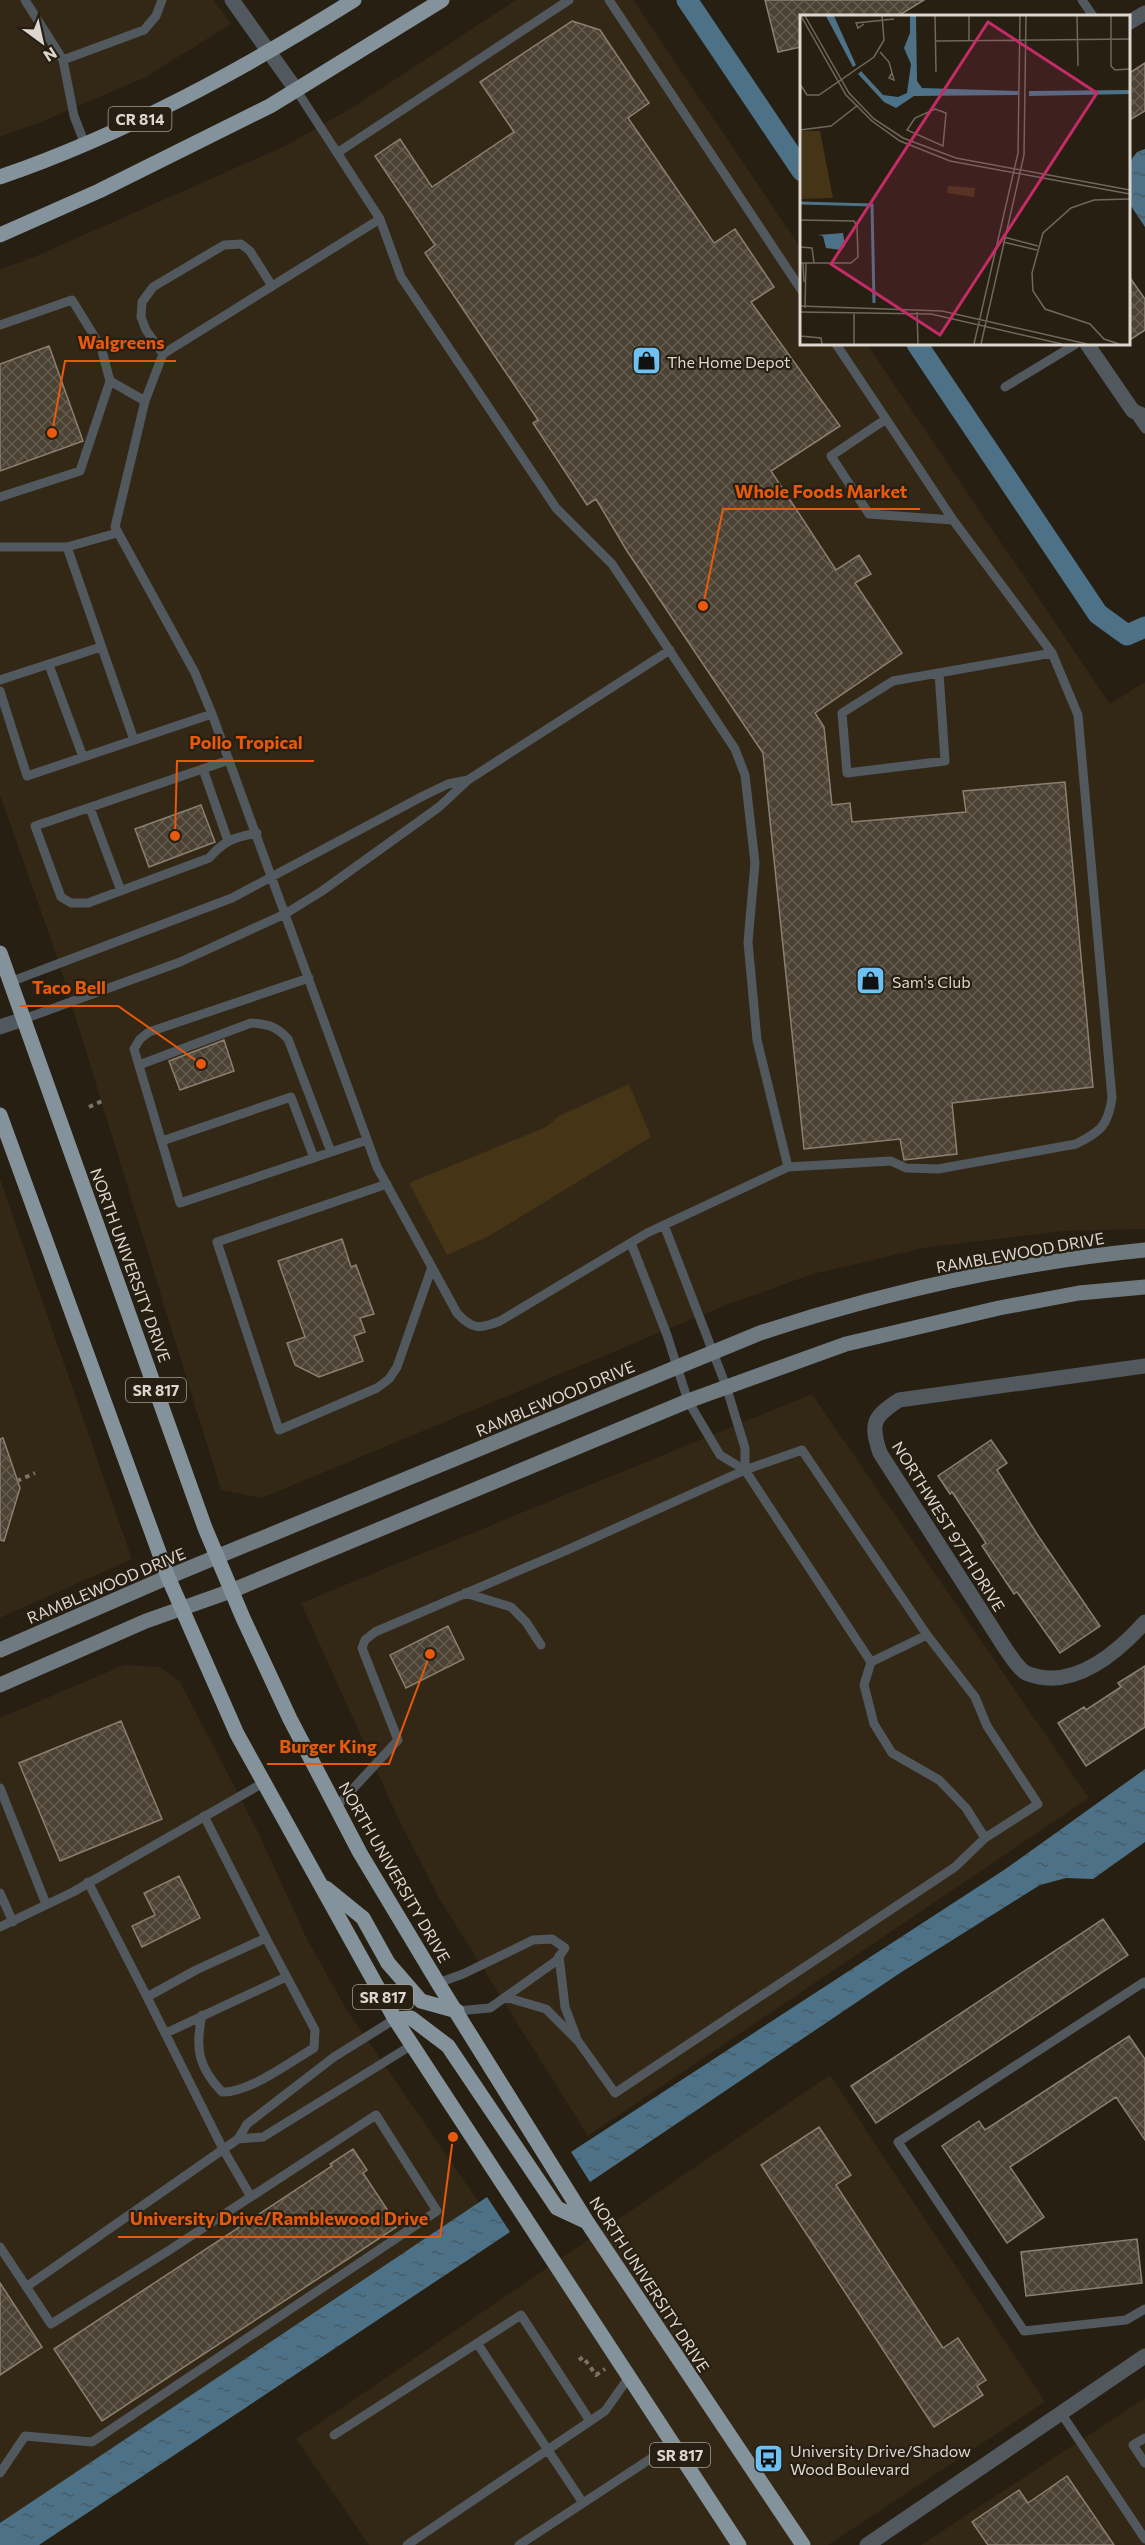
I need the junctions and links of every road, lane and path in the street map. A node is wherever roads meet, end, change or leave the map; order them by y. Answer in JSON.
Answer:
{"nodes":[{"id":1,"x":25,"y":0,"type":"edge"},
{"id":2,"x":162,"y":0,"type":"edge"},
{"id":3,"x":232,"y":0,"type":"edge"},
{"id":4,"x":354,"y":0,"type":"edge"},
{"id":5,"x":442,"y":0,"type":"edge"},
{"id":6,"x":569,"y":0,"type":"edge"},
{"id":7,"x":609,"y":0,"type":"edge"},
{"id":8,"x":1082,"y":0,"type":"edge"},
{"id":9,"x":1145,"y":12,"type":"edge"},
{"id":10,"x":1092,"y":15,"type":"edge"},
{"id":11,"x":1130,"y":22,"type":"edge"},
{"id":12,"x":269,"y":52,"type":"junction"},
{"id":13,"x":63,"y":60,"type":"junction"},
{"id":14,"x":297,"y":91,"type":"junction"},
{"id":15,"x":85,"y":144,"type":"junction"},
{"id":16,"x":337,"y":153,"type":"junction"},
{"id":17,"x":0,"y":177,"type":"edge"},
{"id":18,"x":380,"y":219,"type":"junction"},
{"id":19,"x":0,"y":235,"type":"edge"},
{"id":20,"x":273,"y":286,"type":"junction"},
{"id":21,"x":800,"y":289,"type":"edge"},
{"id":22,"x":0,"y":325,"type":"edge"},
{"id":23,"x":837,"y":345,"type":"edge"},
{"id":24,"x":1074,"y":345,"type":"edge"},
{"id":25,"x":1088,"y":345,"type":"edge"},
{"id":26,"x":164,"y":354,"type":"junction"},
{"id":27,"x":110,"y":381,"type":"junction"},
{"id":28,"x":1005,"y":387,"type":"dead end"},
{"id":29,"x":145,"y":401,"type":"junction"},
{"id":30,"x":1139,"y":413,"type":"edge"},
{"id":31,"x":886,"y":419,"type":"junction"},
{"id":32,"x":1145,"y":429,"type":"edge"},
{"id":33,"x":0,"y":497,"type":"edge"},
{"id":34,"x":953,"y":520,"type":"junction"},
{"id":35,"x":117,"y":532,"type":"junction"},
{"id":36,"x":0,"y":547,"type":"edge"},
{"id":37,"x":67,"y":547,"type":"junction"},
{"id":38,"x":101,"y":646,"type":"junction"},
{"id":39,"x":670,"y":650,"type":"junction"},
{"id":40,"x":1052,"y":652,"type":"junction"},
{"id":41,"x":49,"y":665,"type":"junction"},
{"id":42,"x":939,"y":673,"type":"junction"},
{"id":43,"x":0,"y":680,"type":"edge"},
{"id":44,"x":0,"y":691,"type":"edge"},
{"id":45,"x":212,"y":714,"type":"junction"},
{"id":46,"x":134,"y":740,"type":"junction"},
{"id":47,"x":83,"y":757,"type":"junction"},
{"id":48,"x":229,"y":760,"type":"junction"},
{"id":49,"x":203,"y":769,"type":"junction"},
{"id":50,"x":468,"y":780,"type":"junction"},
{"id":51,"x":90,"y":808,"type":"junction"},
{"id":52,"x":256,"y":833,"type":"junction"},
{"id":53,"x":228,"y":841,"type":"junction"},
{"id":54,"x":273,"y":877,"type":"junction"},
{"id":55,"x":121,"y":891,"type":"junction"},
{"id":56,"x":285,"y":914,"type":"junction"},
{"id":57,"x":0,"y":952,"type":"edge"},
{"id":58,"x":309,"y":978,"type":"junction"},
{"id":59,"x":5,"y":984,"type":"edge"},
{"id":60,"x":24,"y":1019,"type":"junction"},
{"id":61,"x":0,"y":1027,"type":"edge"},
{"id":62,"x":139,"y":1065,"type":"junction"},
{"id":63,"x":102,"y":1101,"type":"dead end"},
{"id":64,"x":89,"y":1107,"type":"dead end"},
{"id":65,"x":0,"y":1115,"type":"edge"},
{"id":66,"x":367,"y":1140,"type":"junction"},
{"id":67,"x":162,"y":1141,"type":"junction"},
{"id":68,"x":331,"y":1152,"type":"junction"},
{"id":69,"x":314,"y":1158,"type":"junction"},
{"id":70,"x":788,"y":1167,"type":"junction"},
{"id":71,"x":387,"y":1184,"type":"junction"},
{"id":72,"x":664,"y":1225,"type":"junction"},
{"id":73,"x":631,"y":1243,"type":"junction"},
{"id":74,"x":1145,"y":1250,"type":"edge"},
{"id":75,"x":432,"y":1267,"type":"junction"},
{"id":76,"x":1145,"y":1287,"type":"edge"},
{"id":77,"x":712,"y":1352,"type":"junction"},
{"id":78,"x":1145,"y":1366,"type":"edge"},
{"id":79,"x":676,"y":1367,"type":"junction"},
{"id":80,"x":726,"y":1386,"type":"junction"},
{"id":81,"x":688,"y":1401,"type":"junction"},
{"id":82,"x":745,"y":1470,"type":"junction"},
{"id":83,"x":35,"y":1473,"type":"dead end"},
{"id":84,"x":17,"y":1481,"type":"dead end"},
{"id":85,"x":217,"y":1558,"type":"junction"},
{"id":86,"x":168,"y":1578,"type":"junction"},
{"id":87,"x":231,"y":1591,"type":"junction"},
{"id":88,"x":465,"y":1593,"type":"junction"},
{"id":89,"x":181,"y":1608,"type":"junction"},
{"id":90,"x":1145,"y":1622,"type":"edge"},
{"id":91,"x":927,"y":1635,"type":"junction"},
{"id":92,"x":541,"y":1645,"type":"dead end"},
{"id":93,"x":0,"y":1650,"type":"edge"},
{"id":94,"x":871,"y":1662,"type":"junction"},
{"id":95,"x":0,"y":1685,"type":"edge"},
{"id":96,"x":263,"y":1783,"type":"junction"},
{"id":97,"x":0,"y":1788,"type":"edge"},
{"id":98,"x":336,"y":1807,"type":"junction"},
{"id":99,"x":204,"y":1816,"type":"junction"},
{"id":100,"x":985,"y":1838,"type":"junction"},
{"id":101,"x":88,"y":1882,"type":"junction"},
{"id":102,"x":319,"y":1882,"type":"junction"},
{"id":103,"x":0,"y":1893,"type":"edge"},
{"id":104,"x":46,"y":1904,"type":"junction"},
{"id":105,"x":13,"y":1922,"type":"junction"},
{"id":106,"x":0,"y":1927,"type":"edge"},
{"id":107,"x":266,"y":1938,"type":"junction"},
{"id":108,"x":560,"y":1956,"type":"junction"},
{"id":109,"x":286,"y":1977,"type":"junction"},
{"id":110,"x":438,"y":1983,"type":"junction"},
{"id":111,"x":1145,"y":1984,"type":"edge"},
{"id":112,"x":147,"y":1997,"type":"junction"},
{"id":113,"x":505,"y":1997,"type":"junction"},
{"id":114,"x":457,"y":2011,"type":"junction"},
{"id":115,"x":202,"y":2015,"type":"junction"},
{"id":116,"x":395,"y":2019,"type":"junction"},
{"id":117,"x":166,"y":2033,"type":"junction"},
{"id":118,"x":578,"y":2041,"type":"junction"},
{"id":119,"x":412,"y":2044,"type":"junction"},
{"id":120,"x":238,"y":2139,"type":"junction"},
{"id":121,"x":223,"y":2149,"type":"junction"},
{"id":122,"x":251,"y":2197,"type":"junction"},
{"id":123,"x":587,"y":2222,"type":"junction"},
{"id":124,"x":0,"y":2247,"type":"edge"},
{"id":125,"x":26,"y":2287,"type":"junction"},
{"id":126,"x":1145,"y":2309,"type":"edge"},
{"id":127,"x":477,"y":2343,"type":"junction"},
{"id":128,"x":1145,"y":2356,"type":"edge"},
{"id":129,"x":579,"y":2361,"type":"dead end"},
{"id":130,"x":606,"y":2369,"type":"dead end"},
{"id":131,"x":629,"y":2377,"type":"junction"},
{"id":132,"x":1061,"y":2413,"type":"junction"},
{"id":133,"x":590,"y":2421,"type":"junction"},
{"id":134,"x":334,"y":2435,"type":"dead end"},
{"id":135,"x":1145,"y":2438,"type":"edge"},
{"id":136,"x":673,"y":2445,"type":"junction"},
{"id":137,"x":547,"y":2451,"type":"junction"},
{"id":138,"x":1145,"y":2463,"type":"edge"},
{"id":139,"x":0,"y":2473,"type":"edge"},
{"id":140,"x":583,"y":2503,"type":"junction"},
{"id":141,"x":1145,"y":2539,"type":"edge"},
{"id":142,"x":406,"y":2545,"type":"edge"},
{"id":143,"x":519,"y":2545,"type":"edge"},
{"id":144,"x":739,"y":2545,"type":"edge"},
{"id":145,"x":803,"y":2545,"type":"edge"},
{"id":146,"x":867,"y":2545,"type":"edge"}],
"edges":[{"from":1,"to":13,"type":"lane"},
{"from":2,"to":13,"type":"lane"},
{"from":3,"to":12,"type":"street"},
{"from":4,"to":12,"type":"main road","number":"CR 814"},
{"from":5,"to":14,"type":"main road","number":"CR 814"},
{"from":6,"to":16,"type":"lane"},
{"from":7,"to":21,"type":"lane"},
{"from":8,"to":10,"type":"lane"},
{"from":9,"to":11,"type":"street"},
{"from":12,"to":14,"type":"street"},
{"from":12,"to":15,"type":"main road","number":"CR 814"},
{"from":13,"to":15,"type":"lane"},
{"from":14,"to":16,"type":"lane"},
{"from":14,"to":19,"type":"main road","number":"CR 814"},
{"from":15,"to":17,"type":"main road","number":"CR 814"},
{"from":16,"to":18,"type":"lane"},
{"from":18,"to":20,"type":"lane"},
{"from":18,"to":39,"type":"lane"},
{"from":20,"to":26,"type":"lane"},
{"from":20,"to":26,"type":"lane"},
{"from":22,"to":27,"type":"lane"},
{"from":23,"to":31,"type":"lane"},
{"from":24,"to":28,"type":"lane"},
{"from":25,"to":30,"type":"street"},
{"from":26,"to":29,"type":"lane"},
{"from":27,"to":29,"type":"lane"},
{"from":27,"to":33,"type":"lane"},
{"from":29,"to":35,"type":"lane"},
{"from":30,"to":32,"type":"lane"},
{"from":31,"to":34,"type":"lane"},
{"from":31,"to":34,"type":"lane"},
{"from":34,"to":40,"type":"lane"},
{"from":35,"to":37,"type":"lane"},
{"from":35,"to":45,"type":"lane"},
{"from":36,"to":37,"type":"lane"},
{"from":37,"to":38,"type":"lane"},
{"from":38,"to":41,"type":"lane"},
{"from":38,"to":46,"type":"lane"},
{"from":39,"to":50,"type":"lane"},
{"from":39,"to":70,"type":"lane"},
{"from":40,"to":42,"type":"lane"},
{"from":40,"to":70,"type":"lane"},
{"from":41,"to":43,"type":"lane"},
{"from":41,"to":47,"type":"lane"},
{"from":42,"to":42,"type":"lane"},
{"from":44,"to":47,"type":"lane"},
{"from":45,"to":46,"type":"lane"},
{"from":45,"to":48,"type":"lane"},
{"from":46,"to":47,"type":"lane"},
{"from":48,"to":49,"type":"lane"},
{"from":48,"to":52,"type":"lane"},
{"from":49,"to":51,"type":"lane"},
{"from":49,"to":53,"type":"lane"},
{"from":50,"to":54,"type":"lane"},
{"from":50,"to":56,"type":"lane"},
{"from":51,"to":55,"type":"lane"},
{"from":51,"to":55,"type":"lane"},
{"from":52,"to":53,"type":"lane"},
{"from":52,"to":54,"type":"lane"},
{"from":53,"to":55,"type":"lane"},
{"from":54,"to":56,"type":"lane"},
{"from":54,"to":59,"type":"lane"},
{"from":56,"to":58,"type":"lane"},
{"from":56,"to":60,"type":"lane"},
{"from":57,"to":59,"type":"main road","name":"NORTH UNIVERSITY DRIVE","number":"SR 817"},
{"from":58,"to":62,"type":"lane"},
{"from":58,"to":66,"type":"lane"},
{"from":59,"to":60,"type":"main road","name":"NORTH UNIVERSITY DRIVE","number":"SR 817"},
{"from":60,"to":61,"type":"street"},
{"from":60,"to":85,"type":"main road","name":"NORTH UNIVERSITY DRIVE","number":"SR 817"},
{"from":62,"to":67,"type":"lane"},
{"from":62,"to":68,"type":"lane"},
{"from":63,"to":64,"type":"path"},
{"from":65,"to":86,"type":"main road","number":"SR 817"},
{"from":66,"to":68,"type":"lane"},
{"from":66,"to":71,"type":"lane"},
{"from":67,"to":69,"type":"lane"},
{"from":67,"to":69,"type":"lane"},
{"from":68,"to":69,"type":"lane"},
{"from":70,"to":72,"type":"lane"},
{"from":71,"to":75,"type":"lane"},
{"from":71,"to":75,"type":"lane"},
{"from":72,"to":73,"type":"lane"},
{"from":72,"to":77,"type":"lane"},
{"from":73,"to":75,"type":"lane"},
{"from":73,"to":79,"type":"lane"},
{"from":74,"to":77,"type":"street","name":"RAMBLEWOOD DRIVE"},
{"from":76,"to":80,"type":"street"},
{"from":77,"to":79,"type":"street","name":"RAMBLEWOOD DRIVE"},
{"from":77,"to":80,"type":"lane"},
{"from":78,"to":90,"type":"street","name":"NORTHWEST 97TH DRIVE"},
{"from":79,"to":81,"type":"lane"},
{"from":79,"to":85,"type":"street","name":"RAMBLEWOOD DRIVE"},
{"from":80,"to":81,"type":"street"},
{"from":80,"to":82,"type":"lane"},
{"from":81,"to":82,"type":"lane"},
{"from":81,"to":87,"type":"street"},
{"from":82,"to":88,"type":"lane"},
{"from":82,"to":91,"type":"lane"},
{"from":82,"to":94,"type":"lane"},
{"from":83,"to":84,"type":"path"},
{"from":85,"to":86,"type":"street","name":"RAMBLEWOOD DRIVE"},
{"from":85,"to":87,"type":"main road","name":"NORTH UNIVERSITY DRIVE","number":"SR 817"},
{"from":86,"to":89,"type":"main road","number":"SR 817"},
{"from":86,"to":93,"type":"street","name":"RAMBLEWOOD DRIVE"},
{"from":87,"to":89,"type":"street"},
{"from":87,"to":98,"type":"main road","name":"NORTH UNIVERSITY DRIVE","number":"SR 817"},
{"from":88,"to":92,"type":"lane"},
{"from":88,"to":98,"type":"lane"},
{"from":89,"to":95,"type":"street"},
{"from":89,"to":96,"type":"main road","number":"SR 817"},
{"from":91,"to":94,"type":"lane"},
{"from":91,"to":100,"type":"lane"},
{"from":94,"to":100,"type":"lane"},
{"from":96,"to":99,"type":"lane"},
{"from":96,"to":102,"type":"main road","number":"SR 817"},
{"from":97,"to":104,"type":"lane"},
{"from":98,"to":110,"type":"main road","name":"NORTH UNIVERSITY DRIVE","number":"SR 817"},
{"from":99,"to":101,"type":"lane"},
{"from":99,"to":107,"type":"lane"},
{"from":100,"to":118,"type":"lane"},
{"from":101,"to":104,"type":"lane"},
{"from":101,"to":112,"type":"lane"},
{"from":102,"to":114,"type":"main road"},
{"from":102,"to":116,"type":"main road","number":"SR 817"},
{"from":103,"to":105,"type":"lane"},
{"from":104,"to":105,"type":"lane"},
{"from":105,"to":106,"type":"lane"},
{"from":107,"to":109,"type":"lane"},
{"from":107,"to":112,"type":"lane"},
{"from":108,"to":110,"type":"lane"},
{"from":108,"to":113,"type":"lane"},
{"from":108,"to":118,"type":"lane"},
{"from":109,"to":115,"type":"lane"},
{"from":109,"to":115,"type":"lane"},
{"from":110,"to":114,"type":"main road","name":"NORTH UNIVERSITY DRIVE","number":"SR 817"},
{"from":111,"to":126,"type":"lane"},
{"from":112,"to":117,"type":"lane"},
{"from":113,"to":114,"type":"lane"},
{"from":113,"to":118,"type":"lane"},
{"from":114,"to":123,"type":"main road","name":"NORTH UNIVERSITY DRIVE","number":"SR 817"},
{"from":115,"to":117,"type":"lane"},
{"from":116,"to":119,"type":"main road","number":"SR 817"},
{"from":116,"to":120,"type":"lane"},
{"from":116,"to":123,"type":"main road"},
{"from":117,"to":121,"type":"lane"},
{"from":119,"to":120,"type":"lane"},
{"from":119,"to":131,"type":"main road","number":"SR 817"},
{"from":120,"to":121,"type":"lane"},
{"from":121,"to":122,"type":"lane"},
{"from":121,"to":125,"type":"lane"},
{"from":122,"to":125,"type":"lane"},
{"from":122,"to":139,"type":"lane"},
{"from":123,"to":145,"type":"main road","name":"NORTH UNIVERSITY DRIVE","number":"SR 817"},
{"from":124,"to":125,"type":"lane"},
{"from":127,"to":133,"type":"lane"},
{"from":127,"to":134,"type":"lane"},
{"from":127,"to":137,"type":"lane"},
{"from":128,"to":132,"type":"street"},
{"from":129,"to":130,"type":"path"},
{"from":131,"to":133,"type":"lane"},
{"from":131,"to":136,"type":"main road","number":"SR 817"},
{"from":132,"to":141,"type":"lane"},
{"from":132,"to":146,"type":"street"},
{"from":133,"to":137,"type":"lane"},
{"from":135,"to":138,"type":"lane"},
{"from":136,"to":140,"type":"lane"},
{"from":136,"to":144,"type":"main road","number":"SR 817"},
{"from":137,"to":140,"type":"lane"},
{"from":137,"to":142,"type":"lane"},
{"from":140,"to":143,"type":"lane"}]}
